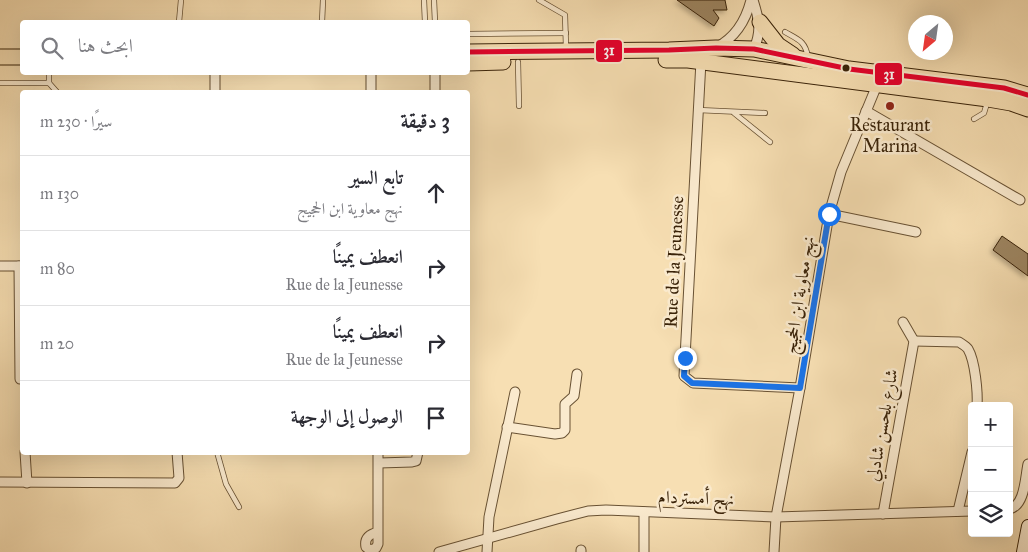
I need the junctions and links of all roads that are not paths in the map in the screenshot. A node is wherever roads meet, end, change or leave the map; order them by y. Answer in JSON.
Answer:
{"nodes":[{"id":1,"x":181,"y":0,"type":"edge"},
{"id":2,"x":323,"y":0,"type":"edge"},
{"id":3,"x":424,"y":0,"type":"edge"},
{"id":4,"x":434,"y":0,"type":"edge"},
{"id":5,"x":539,"y":0,"type":"edge"},
{"id":6,"x":752,"y":0,"type":"edge"},
{"id":7,"x":179,"y":20,"type":"edge"},
{"id":8,"x":322,"y":20,"type":"edge"},
{"id":9,"x":425,"y":20,"type":"edge"},
{"id":10,"x":435,"y":20,"type":"edge"},
{"id":11,"x":760,"y":22,"type":"junction"},
{"id":12,"x":785,"y":32,"type":"dead end"},
{"id":13,"x":566,"y":33,"type":"junction"},
{"id":14,"x":470,"y":34,"type":"edge"},
{"id":15,"x":716,"y":48,"type":"junction"},
{"id":16,"x":754,"y":49,"type":"junction"},
{"id":17,"x":566,"y":51,"type":"junction"},
{"id":18,"x":470,"y":52,"type":"edge"},
{"id":19,"x":0,"y":57,"type":"edge"},
{"id":20,"x":20,"y":57,"type":"edge"},
{"id":21,"x":701,"y":61,"type":"junction"},
{"id":22,"x":807,"y":61,"type":"junction"},
{"id":23,"x":518,"y":62,"type":"junction"},
{"id":24,"x":470,"y":63,"type":"edge"},
{"id":25,"x":20,"y":66,"type":"edge"},
{"id":26,"x":0,"y":67,"type":"edge"},
{"id":27,"x":49,"y":75,"type":"edge"},
{"id":28,"x":215,"y":75,"type":"edge"},
{"id":29,"x":371,"y":75,"type":"edge"},
{"id":30,"x":435,"y":75,"type":"edge"},
{"id":31,"x":50,"y":82,"type":"junction"},
{"id":32,"x":0,"y":83,"type":"edge"},
{"id":33,"x":877,"y":84,"type":"junction"},
{"id":34,"x":56,"y":90,"type":"edge"},
{"id":35,"x":215,"y":90,"type":"edge"},
{"id":36,"x":371,"y":90,"type":"edge"},
{"id":37,"x":435,"y":90,"type":"edge"},
{"id":38,"x":1028,"y":95,"type":"edge"},
{"id":39,"x":988,"y":99,"type":"junction"},
{"id":40,"x":519,"y":106,"type":"dead end"},
{"id":41,"x":1028,"y":109,"type":"edge"},
{"id":42,"x":698,"y":110,"type":"junction"},
{"id":43,"x":866,"y":111,"type":"junction"},
{"id":44,"x":733,"y":112,"type":"junction"},
{"id":45,"x":765,"y":113,"type":"dead end"},
{"id":46,"x":974,"y":119,"type":"dead end"},
{"id":47,"x":770,"y":142,"type":"dead end"},
{"id":48,"x":1020,"y":200,"type":"dead end"},
{"id":49,"x":829,"y":214,"type":"junction"},
{"id":50,"x":916,"y":232,"type":"dead end"},
{"id":51,"x":0,"y":266,"type":"edge"},
{"id":52,"x":20,"y":266,"type":"edge"},
{"id":53,"x":903,"y":322,"type":"dead end"},
{"id":54,"x":914,"y":341,"type":"junction"},
{"id":55,"x":577,"y":374,"type":"dead end"},
{"id":56,"x":800,"y":388,"type":"junction"},
{"id":57,"x":515,"y":392,"type":"dead end"},
{"id":58,"x":978,"y":402,"type":"edge"},
{"id":59,"x":507,"y":427,"type":"junction"},
{"id":60,"x":26,"y":455,"type":"edge"},
{"id":61,"x":177,"y":455,"type":"edge"},
{"id":62,"x":217,"y":455,"type":"edge"},
{"id":63,"x":378,"y":455,"type":"edge"},
{"id":64,"x":417,"y":455,"type":"edge"},
{"id":65,"x":378,"y":463,"type":"junction"},
{"id":66,"x":1028,"y":464,"type":"edge"},
{"id":67,"x":968,"y":469,"type":"edge"},
{"id":68,"x":0,"y":482,"type":"edge"},
{"id":69,"x":27,"y":483,"type":"junction"},
{"id":70,"x":239,"y":507,"type":"dead end"},
{"id":71,"x":1013,"y":508,"type":"edge"},
{"id":72,"x":958,"y":511,"type":"junction"},
{"id":73,"x":968,"y":511,"type":"edge"},
{"id":74,"x":644,"y":512,"type":"junction"},
{"id":75,"x":883,"y":514,"type":"junction"},
{"id":76,"x":776,"y":517,"type":"junction"},
{"id":77,"x":1028,"y":526,"type":"edge"},
{"id":78,"x":378,"y":532,"type":"dead end"},
{"id":79,"x":487,"y":538,"type":"junction"},
{"id":80,"x":439,"y":552,"type":"edge"},
{"id":81,"x":487,"y":552,"type":"edge"},
{"id":82,"x":644,"y":552,"type":"edge"},
{"id":83,"x":774,"y":552,"type":"edge"},
{"id":84,"x":1023,"y":552,"type":"edge"}],
"edges":[{"from":1,"to":7,"type":"lane"},
{"from":2,"to":8,"type":"lane"},
{"from":3,"to":9,"type":"lane"},
{"from":4,"to":10,"type":"lane"},
{"from":5,"to":13,"type":"lane"},
{"from":6,"to":11,"type":"street"},
{"from":6,"to":15,"type":"street"},
{"from":11,"to":16,"type":"street"},
{"from":11,"to":22,"type":"main road"},
{"from":12,"to":22,"type":"lane"},
{"from":13,"to":14,"type":"lane"},
{"from":13,"to":17,"type":"lane"},
{"from":15,"to":16,"type":"main road"},
{"from":15,"to":17,"type":"main road"},
{"from":16,"to":21,"type":"main road"},
{"from":16,"to":22,"type":"main road"},
{"from":17,"to":18,"type":"main road"},
{"from":19,"to":20,"type":"main road"},
{"from":21,"to":23,"type":"main road"},
{"from":21,"to":33,"type":"main road"},
{"from":21,"to":42,"type":"street","name":"Rue de la Jeunesse"},
{"from":22,"to":38,"type":"main road"},
{"from":23,"to":24,"type":"main road"},
{"from":23,"to":40,"type":"lane"},
{"from":25,"to":26,"type":"main road"},
{"from":27,"to":31,"type":"lane"},
{"from":28,"to":35,"type":"street"},
{"from":29,"to":36,"type":"street"},
{"from":30,"to":37,"type":"street"},
{"from":31,"to":32,"type":"lane"},
{"from":31,"to":34,"type":"lane"},
{"from":33,"to":39,"type":"main road"},
{"from":33,"to":43,"type":"street","name":"نهج معاوية ابن الحجيج"},
{"from":39,"to":41,"type":"main road"},
{"from":39,"to":46,"type":"lane"},
{"from":42,"to":44,"type":"lane"},
{"from":42,"to":56,"type":"street","name":"Rue de la Jeunesse"},
{"from":43,"to":48,"type":"street"},
{"from":43,"to":49,"type":"street","name":"نهج معاوية ابن الحجيج"},
{"from":44,"to":45,"type":"lane"},
{"from":44,"to":47,"type":"lane"},
{"from":49,"to":50,"type":"street"},
{"from":49,"to":56,"type":"street","name":"نهج معاوية ابن الحجيج"},
{"from":51,"to":52,"type":"street"},
{"from":53,"to":54,"type":"street"},
{"from":54,"to":58,"type":"street"},
{"from":54,"to":75,"type":"street","name":"شارع بلحسن شادلي"},
{"from":55,"to":59,"type":"street"},
{"from":56,"to":76,"type":"street","name":"نهج معاوية ابن الحجيج"},
{"from":57,"to":59,"type":"street"},
{"from":59,"to":79,"type":"street"},
{"from":60,"to":69,"type":"street"},
{"from":61,"to":69,"type":"street"},
{"from":62,"to":70,"type":"lane"},
{"from":63,"to":65,"type":"street"},
{"from":64,"to":65,"type":"street"},
{"from":65,"to":78,"type":"street"},
{"from":66,"to":71,"type":"street"},
{"from":67,"to":72,"type":"street"},
{"from":68,"to":69,"type":"street"},
{"from":72,"to":73,"type":"street","name":"نهج أمستردام"},
{"from":72,"to":75,"type":"street","name":"نهج أمستردام"},
{"from":74,"to":76,"type":"street","name":"نهج أمستردام"},
{"from":74,"to":79,"type":"street","name":"نهج أمستردام"},
{"from":74,"to":82,"type":"street"},
{"from":75,"to":76,"type":"street","name":"نهج أمستردام"},
{"from":76,"to":83,"type":"street","name":"نهج معاوية ابن الحجيج"},
{"from":77,"to":84,"type":"main road"},
{"from":79,"to":80,"type":"street","name":"نهج أمستردام"},
{"from":79,"to":81,"type":"street"}]}
